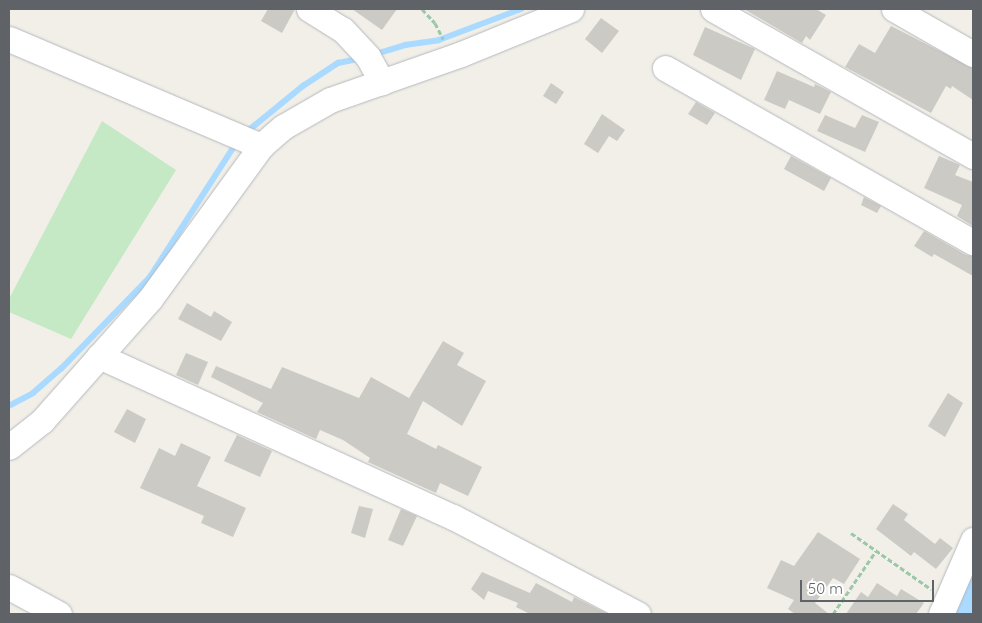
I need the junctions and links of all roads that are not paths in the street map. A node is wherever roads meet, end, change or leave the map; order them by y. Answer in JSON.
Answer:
{"nodes":[{"id":1,"x":309,"y":9,"type":"edge"},
{"id":2,"x":571,"y":9,"type":"edge"},
{"id":3,"x":713,"y":9,"type":"edge"},
{"id":4,"x":894,"y":9,"type":"edge"},
{"id":5,"x":9,"y":39,"type":"edge"},
{"id":6,"x":973,"y":54,"type":"edge"},
{"id":7,"x":665,"y":68,"type":"dead end"},
{"id":8,"x":382,"y":82,"type":"junction"},
{"id":9,"x":261,"y":146,"type":"junction"},
{"id":10,"x":973,"y":156,"type":"edge"},
{"id":11,"x":973,"y":242,"type":"edge"},
{"id":12,"x":99,"y":356,"type":"junction"},
{"id":13,"x":9,"y":446,"type":"edge"},
{"id":14,"x":973,"y":540,"type":"edge"},
{"id":15,"x":9,"y":586,"type":"edge"},
{"id":16,"x":944,"y":607,"type":"edge"},
{"id":17,"x":59,"y":614,"type":"edge"},
{"id":18,"x":638,"y":614,"type":"edge"}],
"edges":[{"from":1,"to":8,"type":"street"},
{"from":2,"to":8,"type":"street"},
{"from":3,"to":10,"type":"street"},
{"from":4,"to":6,"type":"street"},
{"from":5,"to":9,"type":"street"},
{"from":7,"to":11,"type":"street"},
{"from":8,"to":9,"type":"street"},
{"from":9,"to":12,"type":"street"},
{"from":12,"to":13,"type":"street"},
{"from":12,"to":18,"type":"street"},
{"from":14,"to":16,"type":"street"},
{"from":15,"to":17,"type":"street"}]}
